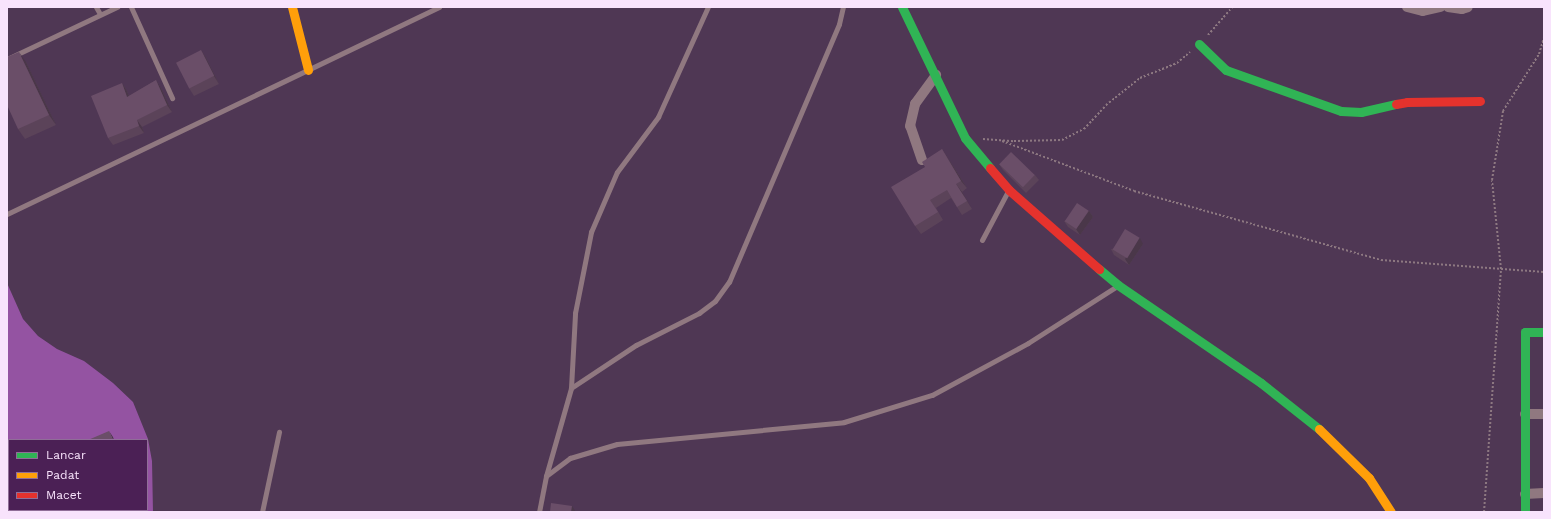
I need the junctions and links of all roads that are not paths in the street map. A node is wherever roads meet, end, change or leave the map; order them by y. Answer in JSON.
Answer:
{"nodes":[{"id":1,"x":96,"y":7,"type":"edge"},
{"id":2,"x":116,"y":7,"type":"edge"},
{"id":3,"x":130,"y":7,"type":"edge"},
{"id":4,"x":292,"y":7,"type":"edge"},
{"id":5,"x":439,"y":7,"type":"edge"},
{"id":6,"x":708,"y":7,"type":"edge"},
{"id":7,"x":843,"y":7,"type":"edge"},
{"id":8,"x":902,"y":7,"type":"edge"},
{"id":9,"x":1407,"y":7,"type":"edge"},
{"id":10,"x":1442,"y":7,"type":"edge"},
{"id":11,"x":1448,"y":7,"type":"edge"},
{"id":12,"x":1468,"y":7,"type":"edge"},
{"id":13,"x":100,"y":14,"type":"junction"},
{"id":14,"x":1200,"y":44,"type":"road end"},
{"id":15,"x":7,"y":59,"type":"edge"},
{"id":16,"x":308,"y":70,"type":"junction"},
{"id":17,"x":936,"y":75,"type":"junction"},
{"id":18,"x":172,"y":98,"type":"dead end"},
{"id":19,"x":1480,"y":101,"type":"dead end"},
{"id":20,"x":922,"y":160,"type":"edge"},
{"id":21,"x":1009,"y":190,"type":"junction"},
{"id":22,"x":7,"y":214,"type":"edge"},
{"id":23,"x":982,"y":240,"type":"dead end"},
{"id":24,"x":1118,"y":286,"type":"junction"},
{"id":25,"x":1544,"y":332,"type":"edge"},
{"id":26,"x":571,"y":388,"type":"junction"},
{"id":27,"x":1525,"y":414,"type":"junction"},
{"id":28,"x":1544,"y":414,"type":"edge"},
{"id":29,"x":279,"y":432,"type":"dead end"},
{"id":30,"x":546,"y":476,"type":"junction"},
{"id":31,"x":1544,"y":493,"type":"edge"},
{"id":32,"x":1525,"y":494,"type":"junction"},
{"id":33,"x":262,"y":512,"type":"edge"},
{"id":34,"x":539,"y":512,"type":"edge"},
{"id":35,"x":1391,"y":512,"type":"edge"},
{"id":36,"x":1525,"y":512,"type":"edge"}],
"edges":[{"from":1,"to":13,"type":"lane"},
{"from":2,"to":13,"type":"lane"},
{"from":3,"to":18,"type":"lane"},
{"from":4,"to":16,"type":"street"},
{"from":5,"to":16,"type":"lane"},
{"from":6,"to":26,"type":"lane"},
{"from":7,"to":26,"type":"lane"},
{"from":8,"to":17,"type":"street"},
{"from":9,"to":10,"type":"street"},
{"from":11,"to":12,"type":"street"},
{"from":13,"to":15,"type":"lane"},
{"from":14,"to":19,"type":"street"},
{"from":16,"to":22,"type":"lane"},
{"from":17,"to":20,"type":"street"},
{"from":17,"to":21,"type":"street"},
{"from":21,"to":23,"type":"lane"},
{"from":21,"to":24,"type":"street"},
{"from":24,"to":30,"type":"lane"},
{"from":24,"to":35,"type":"street"},
{"from":25,"to":27,"type":"street"},
{"from":26,"to":30,"type":"lane"},
{"from":27,"to":28,"type":"street"},
{"from":27,"to":32,"type":"street"},
{"from":29,"to":33,"type":"lane"},
{"from":30,"to":34,"type":"lane"},
{"from":31,"to":32,"type":"street"},
{"from":32,"to":36,"type":"street"}]}
